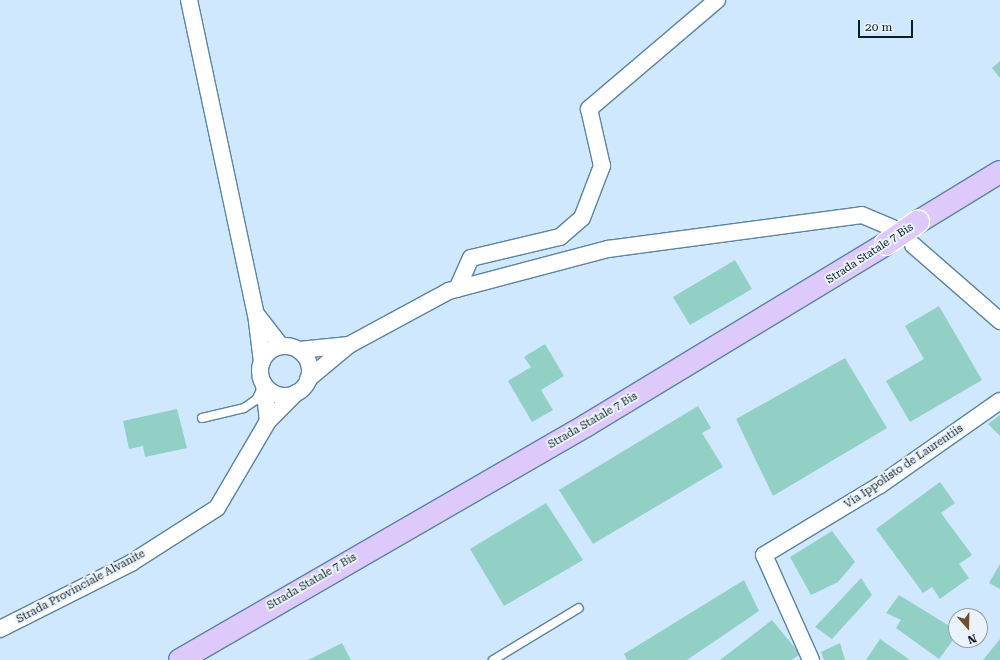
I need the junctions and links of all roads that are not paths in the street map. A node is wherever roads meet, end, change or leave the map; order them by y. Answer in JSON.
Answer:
{"nodes":[{"id":1,"x":189,"y":0,"type":"edge"},
{"id":2,"x":717,"y":0,"type":"edge"},
{"id":3,"x":1000,"y":172,"type":"edge"},
{"id":4,"x":889,"y":236,"type":"junction"},
{"id":5,"x":913,"y":245,"type":"dead end"},
{"id":6,"x":457,"y":289,"type":"junction"},
{"id":7,"x":256,"y":314,"type":"junction"},
{"id":8,"x":1000,"y":321,"type":"edge"},
{"id":9,"x":349,"y":345,"type":"junction"},
{"id":10,"x":281,"y":346,"type":"junction"},
{"id":11,"x":300,"y":350,"type":"junction"},
{"id":12,"x":262,"y":362,"type":"junction"},
{"id":13,"x":308,"y":379,"type":"junction"},
{"id":14,"x":264,"y":384,"type":"junction"},
{"id":15,"x":296,"y":393,"type":"junction"},
{"id":16,"x":1000,"y":401,"type":"edge"},
{"id":17,"x":202,"y":418,"type":"dead end"},
{"id":18,"x":268,"y":421,"type":"junction"},
{"id":19,"x":579,"y":608,"type":"dead end"},
{"id":20,"x":0,"y":629,"type":"edge"},
{"id":21,"x":810,"y":659,"type":"edge"},
{"id":22,"x":180,"y":660,"type":"edge"},
{"id":23,"x":493,"y":660,"type":"edge"}],
"edges":[{"from":1,"to":7,"type":"street"},
{"from":2,"to":6,"type":"street"},
{"from":3,"to":4,"type":"main road","name":"Strada Statale 7 Bis","bridge":true},
{"from":4,"to":6,"type":"street"},
{"from":4,"to":22,"type":"main road","name":"Strada Statale 7 Bis"},
{"from":5,"to":8,"type":"street"},
{"from":6,"to":9,"type":"street"},
{"from":7,"to":10,"type":"street"},
{"from":7,"to":12,"type":"street"},
{"from":9,"to":11,"type":"street"},
{"from":9,"to":13,"type":"street"},
{"from":10,"to":11,"type":"street"},
{"from":10,"to":12,"type":"street"},
{"from":11,"to":13,"type":"street"},
{"from":12,"to":14,"type":"street"},
{"from":13,"to":15,"type":"street"},
{"from":14,"to":15,"type":"street"},
{"from":14,"to":17,"type":"lane"},
{"from":14,"to":18,"type":"street"},
{"from":15,"to":18,"type":"street","name":"Strada Provinciale Alvanite"},
{"from":16,"to":21,"type":"street","name":"Via Ippolisto de Laurentiis"},
{"from":18,"to":20,"type":"street","name":"Strada Provinciale Alvanite"},
{"from":19,"to":23,"type":"lane"}]}
